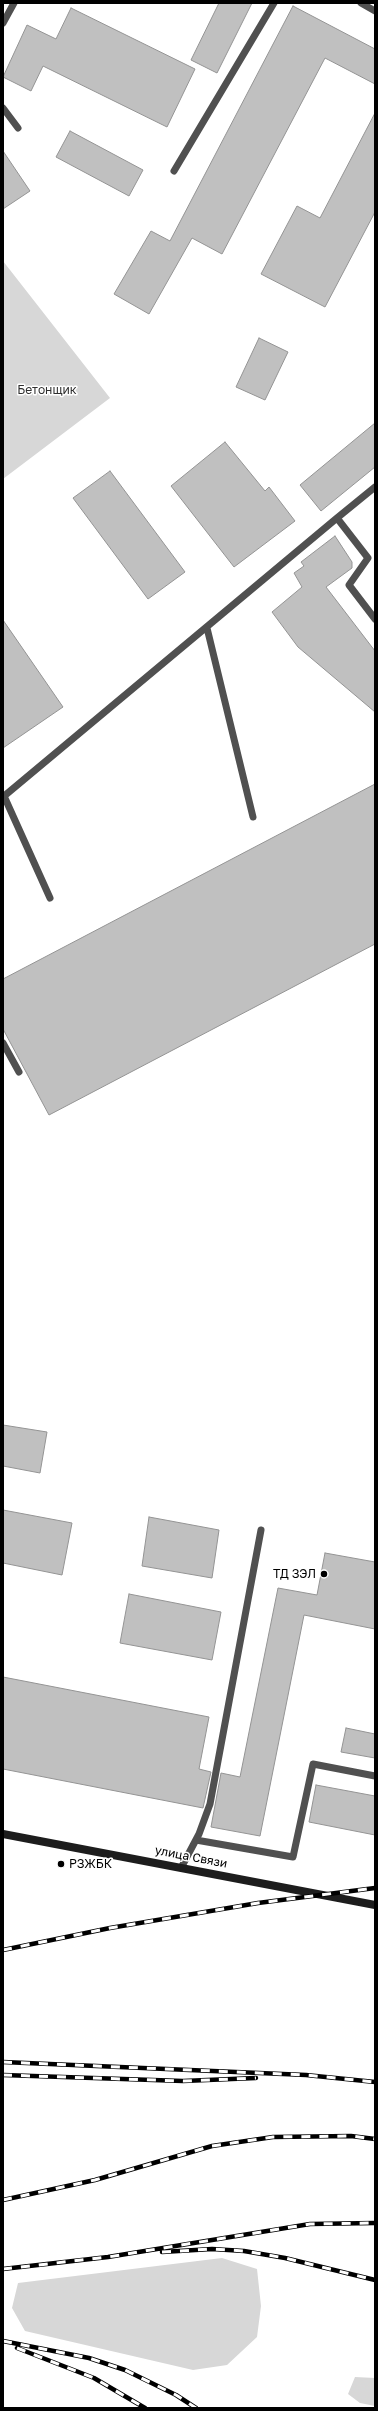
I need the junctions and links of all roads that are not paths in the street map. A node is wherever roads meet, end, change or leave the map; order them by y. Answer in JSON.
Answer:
{"nodes":[{"id":1,"x":14,"y":3,"type":"edge"},
{"id":2,"x":274,"y":3,"type":"edge"},
{"id":3,"x":361,"y":3,"type":"edge"},
{"id":4,"x":375,"y":11,"type":"edge"},
{"id":5,"x":3,"y":23,"type":"edge"},
{"id":6,"x":3,"y":108,"type":"edge"},
{"id":7,"x":18,"y":128,"type":"dead end"},
{"id":8,"x":174,"y":172,"type":"dead end"},
{"id":9,"x":375,"y":487,"type":"edge"},
{"id":10,"x":338,"y":518,"type":"junction"},
{"id":11,"x":375,"y":619,"type":"edge"},
{"id":12,"x":207,"y":628,"type":"junction"},
{"id":13,"x":3,"y":796,"type":"edge"},
{"id":14,"x":252,"y":817,"type":"dead end"},
{"id":15,"x":50,"y":898,"type":"dead end"},
{"id":16,"x":3,"y":1043,"type":"edge"},
{"id":17,"x":19,"y":1072,"type":"dead end"},
{"id":18,"x":261,"y":1530,"type":"dead end"},
{"id":19,"x":375,"y":1776,"type":"edge"},
{"id":20,"x":3,"y":1834,"type":"edge"},
{"id":21,"x":196,"y":1840,"type":"junction"},
{"id":22,"x":181,"y":1868,"type":"junction"},
{"id":23,"x":375,"y":1905,"type":"edge"}],
"edges":[{"from":1,"to":5,"type":"lane"},
{"from":2,"to":8,"type":"lane"},
{"from":3,"to":4,"type":"lane"},
{"from":6,"to":7,"type":"lane"},
{"from":9,"to":10,"type":"lane"},
{"from":10,"to":11,"type":"lane"},
{"from":10,"to":12,"type":"lane"},
{"from":12,"to":13,"type":"lane"},
{"from":12,"to":14,"type":"lane"},
{"from":13,"to":15,"type":"lane"},
{"from":16,"to":17,"type":"lane"},
{"from":18,"to":21,"type":"lane"},
{"from":19,"to":21,"type":"lane"},
{"from":20,"to":22,"type":"street","name":"улица Связи"},
{"from":21,"to":22,"type":"lane"},
{"from":22,"to":23,"type":"street","name":"улица Связи"}]}
